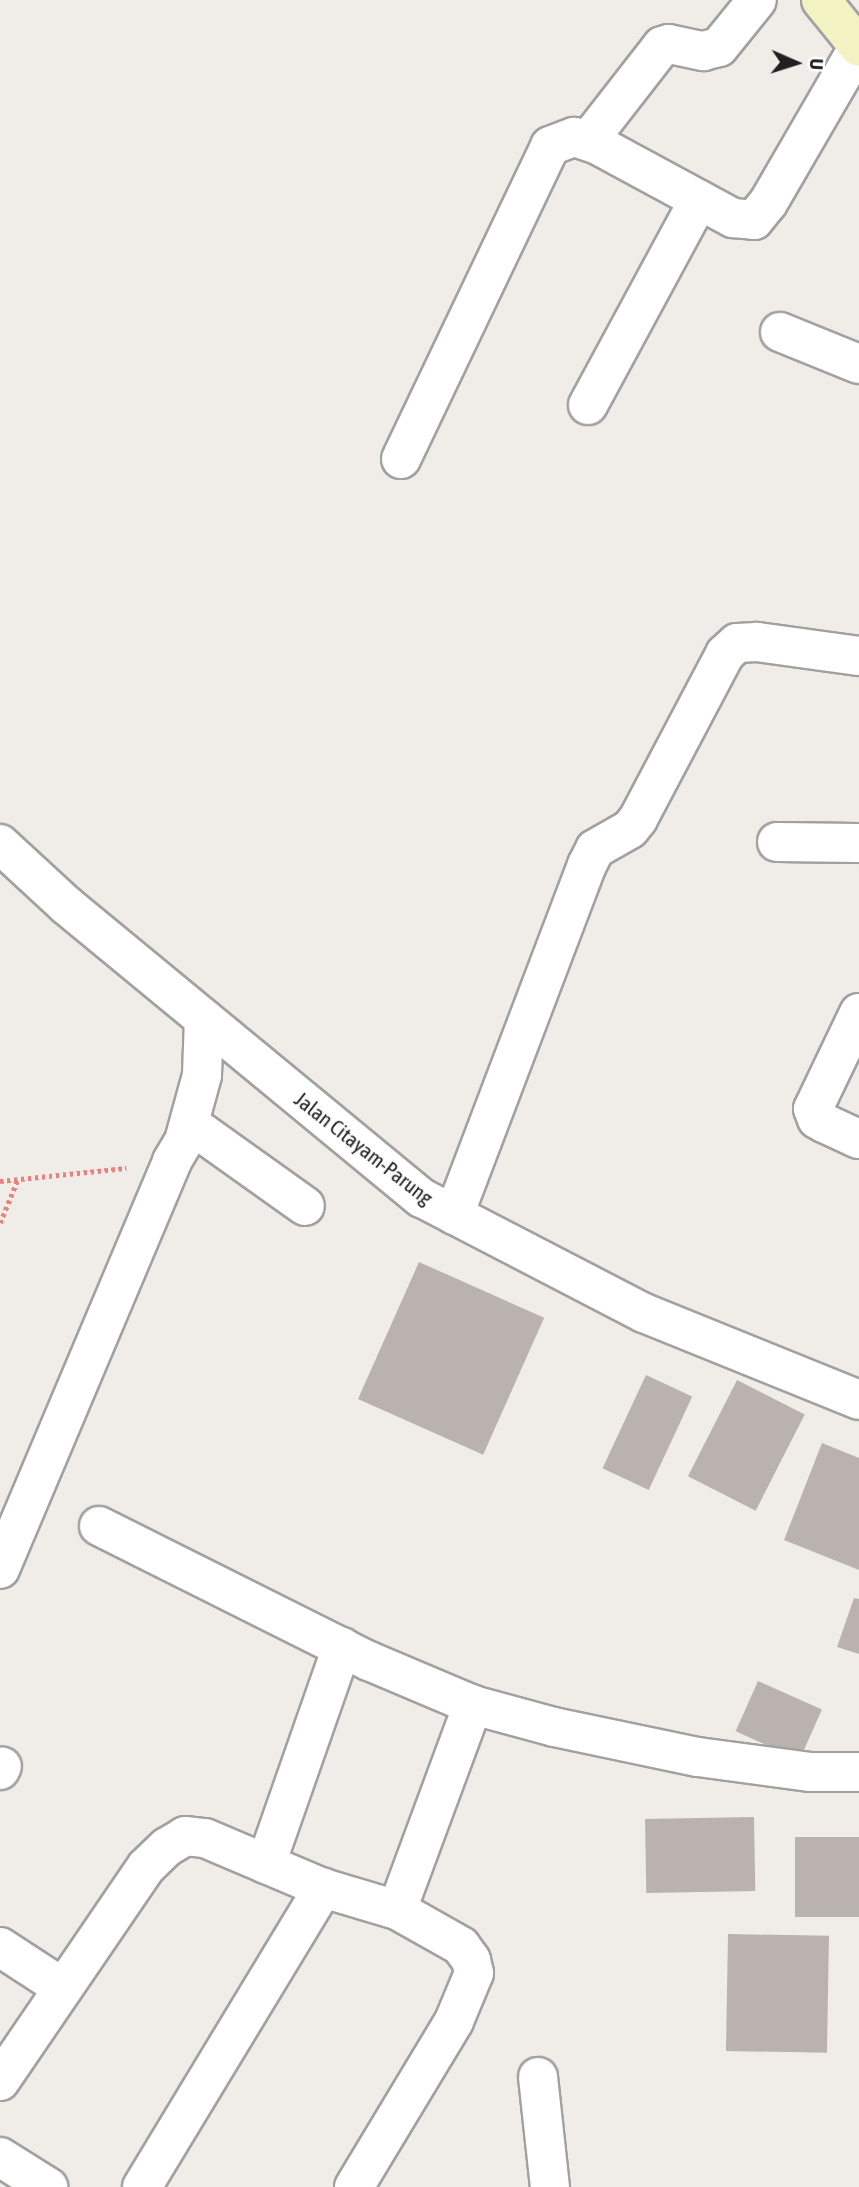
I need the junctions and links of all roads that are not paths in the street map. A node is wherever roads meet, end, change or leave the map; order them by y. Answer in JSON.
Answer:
{"nodes":[{"id":1,"x":757,"y":0,"type":"edge"},
{"id":2,"x":821,"y":0,"type":"edge"},
{"id":3,"x":859,"y":46,"type":"edge"},
{"id":4,"x":588,"y":141,"type":"junction"},
{"id":5,"x":699,"y":200,"type":"junction"},
{"id":6,"x":780,"y":332,"type":"dead end"},
{"id":7,"x":859,"y":363,"type":"edge"},
{"id":8,"x":588,"y":405,"type":"dead end"},
{"id":9,"x":401,"y":459,"type":"dead end"},
{"id":10,"x":859,"y":656,"type":"edge"},
{"id":11,"x":777,"y":842,"type":"dead end"},
{"id":12,"x":859,"y":843,"type":"edge"},
{"id":13,"x":0,"y":844,"type":"edge"},
{"id":14,"x":859,"y":1013,"type":"edge"},
{"id":15,"x":204,"y":1018,"type":"junction"},
{"id":16,"x":190,"y":1124,"type":"junction"},
{"id":17,"x":859,"y":1139,"type":"edge"},
{"id":18,"x":305,"y":1206,"type":"dead end"},
{"id":19,"x":454,"y":1215,"type":"junction"},
{"id":20,"x":859,"y":1400,"type":"edge"},
{"id":21,"x":99,"y":1526,"type":"dead end"},
{"id":22,"x":0,"y":1569,"type":"edge"},
{"id":23,"x":342,"y":1647,"type":"junction"},
{"id":24,"x":473,"y":1705,"type":"junction"},
{"id":25,"x":859,"y":1772,"type":"edge"},
{"id":26,"x":265,"y":1864,"type":"junction"},
{"id":27,"x":323,"y":1888,"type":"junction"},
{"id":28,"x":397,"y":1910,"type":"junction"},
{"id":29,"x":0,"y":1947,"type":"edge"},
{"id":30,"x":63,"y":1988,"type":"junction"},
{"id":31,"x":538,"y":2077,"type":"dead end"},
{"id":32,"x":0,"y":2081,"type":"edge"},
{"id":33,"x":0,"y":2157,"type":"edge"},
{"id":34,"x":48,"y":2187,"type":"edge"},
{"id":35,"x":142,"y":2187,"type":"edge"},
{"id":36,"x":354,"y":2187,"type":"edge"},
{"id":37,"x":550,"y":2187,"type":"edge"}],
"edges":[{"from":1,"to":4,"type":"street"},
{"from":2,"to":3,"type":"main road"},
{"from":3,"to":5,"type":"street"},
{"from":4,"to":5,"type":"street"},
{"from":4,"to":9,"type":"street"},
{"from":5,"to":8,"type":"street"},
{"from":6,"to":7,"type":"street"},
{"from":10,"to":19,"type":"street"},
{"from":11,"to":12,"type":"street"},
{"from":13,"to":15,"type":"street","name":"Jalan Citayam-Parung"},
{"from":14,"to":17,"type":"street"},
{"from":15,"to":16,"type":"street"},
{"from":15,"to":19,"type":"street","name":"Jalan Citayam-Parung"},
{"from":16,"to":18,"type":"street"},
{"from":16,"to":22,"type":"street"},
{"from":19,"to":20,"type":"street","name":"Jalan Citayam-Parung"},
{"from":21,"to":23,"type":"street"},
{"from":23,"to":24,"type":"street"},
{"from":23,"to":26,"type":"street"},
{"from":24,"to":25,"type":"street"},
{"from":24,"to":28,"type":"street"},
{"from":26,"to":27,"type":"street"},
{"from":26,"to":30,"type":"street"},
{"from":27,"to":28,"type":"street"},
{"from":27,"to":35,"type":"street"},
{"from":28,"to":36,"type":"street"},
{"from":29,"to":30,"type":"street"},
{"from":30,"to":32,"type":"street"},
{"from":31,"to":37,"type":"street"},
{"from":33,"to":34,"type":"street"}]}
